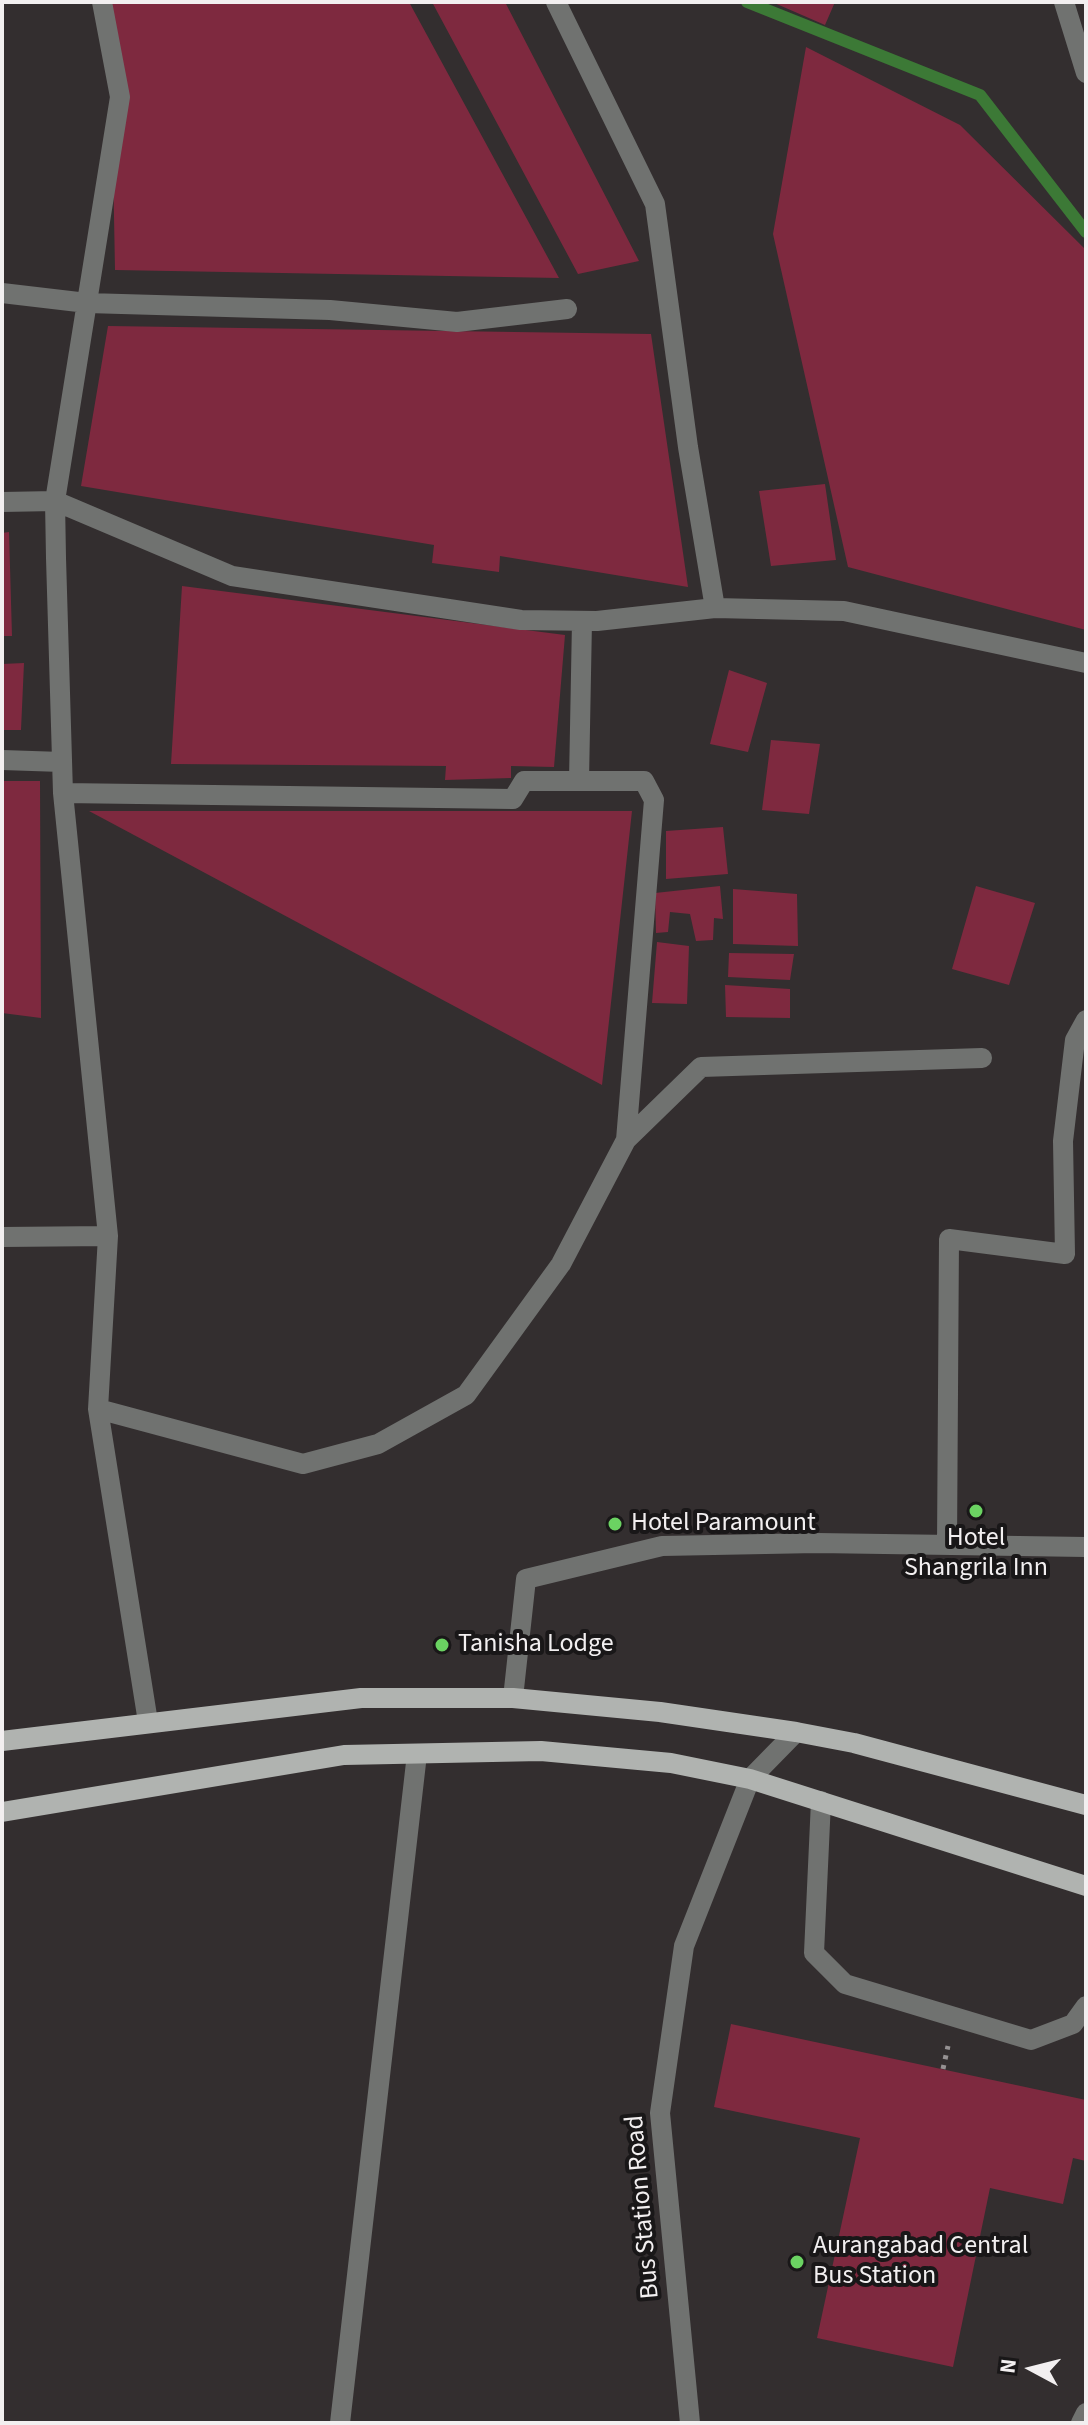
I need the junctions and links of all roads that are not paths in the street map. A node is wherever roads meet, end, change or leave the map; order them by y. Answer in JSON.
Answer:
{"nodes":[{"id":1,"x":102,"y":2,"type":"edge"},
{"id":2,"x":556,"y":2,"type":"edge"},
{"id":3,"x":1064,"y":2,"type":"edge"},
{"id":4,"x":1086,"y":73,"type":"edge"},
{"id":5,"x":2,"y":293,"type":"edge"},
{"id":6,"x":87,"y":303,"type":"junction"},
{"id":7,"x":567,"y":309,"type":"dead end"},
{"id":8,"x":55,"y":501,"type":"junction"},
{"id":9,"x":2,"y":502,"type":"edge"},
{"id":10,"x":715,"y":608,"type":"junction"},
{"id":11,"x":582,"y":621,"type":"junction"},
{"id":12,"x":1086,"y":663,"type":"edge"},
{"id":13,"x":2,"y":760,"type":"edge"},
{"id":14,"x":62,"y":762,"type":"junction"},
{"id":15,"x":579,"y":781,"type":"junction"},
{"id":16,"x":63,"y":793,"type":"junction"},
{"id":17,"x":1086,"y":1020,"type":"edge"},
{"id":18,"x":982,"y":1058,"type":"dead end"},
{"id":19,"x":626,"y":1140,"type":"junction"},
{"id":20,"x":108,"y":1236,"type":"junction"},
{"id":21,"x":2,"y":1237,"type":"edge"},
{"id":22,"x":98,"y":1409,"type":"junction"},
{"id":23,"x":947,"y":1545,"type":"junction"},
{"id":24,"x":1086,"y":1547,"type":"edge"},
{"id":25,"x":513,"y":1698,"type":"junction"},
{"id":26,"x":148,"y":1722,"type":"junction"},
{"id":27,"x":796,"y":1732,"type":"junction"},
{"id":28,"x":2,"y":1741,"type":"edge"},
{"id":29,"x":417,"y":1754,"type":"junction"},
{"id":30,"x":750,"y":1779,"type":"junction"},
{"id":31,"x":821,"y":1801,"type":"junction"},
{"id":32,"x":1086,"y":1805,"type":"edge"},
{"id":33,"x":2,"y":1812,"type":"edge"},
{"id":34,"x":1086,"y":1886,"type":"edge"},
{"id":35,"x":1086,"y":2006,"type":"edge"},
{"id":36,"x":1086,"y":2413,"type":"edge"},
{"id":37,"x":340,"y":2423,"type":"edge"},
{"id":38,"x":690,"y":2423,"type":"edge"},
{"id":39,"x":1081,"y":2423,"type":"edge"}],
"edges":[{"from":1,"to":6,"type":"street"},
{"from":2,"to":10,"type":"street"},
{"from":3,"to":4,"type":"street"},
{"from":5,"to":6,"type":"street"},
{"from":6,"to":7,"type":"street"},
{"from":6,"to":8,"type":"street"},
{"from":8,"to":9,"type":"street"},
{"from":8,"to":11,"type":"street"},
{"from":8,"to":14,"type":"street"},
{"from":10,"to":11,"type":"street"},
{"from":10,"to":12,"type":"street"},
{"from":11,"to":15,"type":"street"},
{"from":13,"to":14,"type":"street"},
{"from":14,"to":16,"type":"street"},
{"from":15,"to":16,"type":"street"},
{"from":15,"to":19,"type":"street"},
{"from":16,"to":20,"type":"street"},
{"from":17,"to":23,"type":"street"},
{"from":18,"to":19,"type":"street"},
{"from":19,"to":22,"type":"street"},
{"from":20,"to":21,"type":"street"},
{"from":20,"to":22,"type":"street"},
{"from":22,"to":26,"type":"street"},
{"from":23,"to":24,"type":"street"},
{"from":23,"to":25,"type":"street"},
{"from":25,"to":26,"type":"main road"},
{"from":25,"to":27,"type":"main road"},
{"from":26,"to":28,"type":"main road"},
{"from":27,"to":30,"type":"street","name":"Bus Station Road"},
{"from":27,"to":32,"type":"main road"},
{"from":29,"to":30,"type":"main road"},
{"from":29,"to":33,"type":"main road"},
{"from":29,"to":37,"type":"street"},
{"from":30,"to":31,"type":"main road"},
{"from":30,"to":38,"type":"street","name":"Bus Station Road"},
{"from":31,"to":34,"type":"main road"},
{"from":31,"to":35,"type":"street"},
{"from":36,"to":39,"type":"street"}]}
